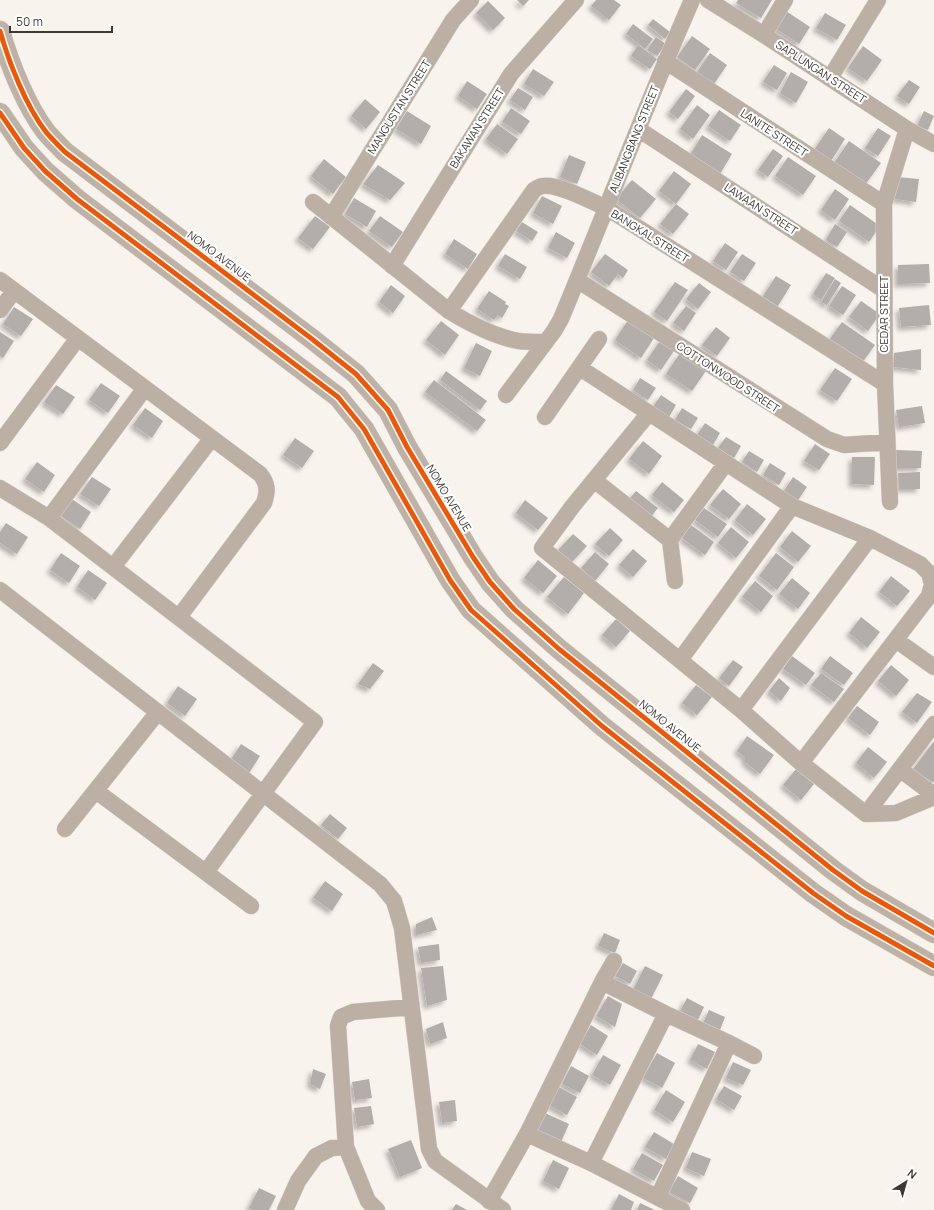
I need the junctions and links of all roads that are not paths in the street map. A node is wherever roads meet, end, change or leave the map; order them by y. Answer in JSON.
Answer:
{"nodes":[{"id":1,"x":471,"y":0,"type":"edge"},
{"id":2,"x":576,"y":0,"type":"edge"},
{"id":3,"x":692,"y":0,"type":"edge"},
{"id":4,"x":708,"y":0,"type":"edge"},
{"id":5,"x":785,"y":0,"type":"edge"},
{"id":6,"x":878,"y":0,"type":"edge"},
{"id":7,"x":0,"y":31,"type":"edge"},
{"id":8,"x":764,"y":35,"type":"junction"},
{"id":9,"x":665,"y":61,"type":"junction"},
{"id":10,"x":830,"y":78,"type":"junction"},
{"id":11,"x":0,"y":113,"type":"edge"},
{"id":12,"x":638,"y":129,"type":"junction"},
{"id":13,"x":907,"y":129,"type":"junction"},
{"id":14,"x":934,"y":144,"type":"edge"},
{"id":15,"x":313,"y":202,"type":"dead end"},
{"id":16,"x":884,"y":204,"type":"junction"},
{"id":17,"x":607,"y":208,"type":"junction"},
{"id":18,"x":331,"y":217,"type":"junction"},
{"id":19,"x":392,"y":266,"type":"junction"},
{"id":20,"x":0,"y":280,"type":"edge"},
{"id":21,"x":577,"y":280,"type":"junction"},
{"id":22,"x":884,"y":290,"type":"junction"},
{"id":23,"x":14,"y":291,"type":"junction"},
{"id":24,"x":0,"y":310,"type":"edge"},
{"id":25,"x":449,"y":311,"type":"junction"},
{"id":26,"x":78,"y":338,"type":"junction"},
{"id":27,"x":599,"y":339,"type":"dead end"},
{"id":28,"x":546,"y":342,"type":"junction"},
{"id":29,"x":580,"y":368,"type":"junction"},
{"id":30,"x":885,"y":384,"type":"junction"},
{"id":31,"x":145,"y":388,"type":"junction"},
{"id":32,"x":506,"y":395,"type":"dead end"},
{"id":33,"x":649,"y":413,"type":"junction"},
{"id":34,"x":545,"y":417,"type":"dead end"},
{"id":35,"x":212,"y":438,"type":"junction"},
{"id":36,"x":887,"y":442,"type":"junction"},
{"id":37,"x":0,"y":443,"type":"edge"},
{"id":38,"x":726,"y":463,"type":"junction"},
{"id":39,"x":594,"y":480,"type":"junction"},
{"id":40,"x":0,"y":488,"type":"edge"},
{"id":41,"x":890,"y":502,"type":"dead end"},
{"id":42,"x":792,"y":506,"type":"junction"},
{"id":43,"x":49,"y":518,"type":"junction"},
{"id":44,"x":870,"y":538,"type":"junction"},
{"id":45,"x":670,"y":540,"type":"junction"},
{"id":46,"x":113,"y":567,"type":"junction"},
{"id":47,"x":675,"y":581,"type":"dead end"},
{"id":48,"x":0,"y":590,"type":"edge"},
{"id":49,"x":179,"y":617,"type":"junction"},
{"id":50,"x":896,"y":640,"type":"junction"},
{"id":51,"x":680,"y":660,"type":"junction"},
{"id":52,"x":934,"y":666,"type":"edge"},
{"id":53,"x":741,"y":710,"type":"junction"},
{"id":54,"x":158,"y":712,"type":"junction"},
{"id":55,"x":934,"y":724,"type":"edge"},
{"id":56,"x":801,"y":763,"type":"junction"},
{"id":57,"x":901,"y":770,"type":"junction"},
{"id":58,"x":96,"y":791,"type":"junction"},
{"id":59,"x":263,"y":793,"type":"junction"},
{"id":60,"x":934,"y":796,"type":"edge"},
{"id":61,"x":866,"y":814,"type":"junction"},
{"id":62,"x":65,"y":829,"type":"dead end"},
{"id":63,"x":206,"y":872,"type":"junction"},
{"id":64,"x":251,"y":906,"type":"dead end"},
{"id":65,"x":934,"y":933,"type":"edge"},
{"id":66,"x":614,"y":961,"type":"dead end"},
{"id":67,"x":934,"y":966,"type":"edge"},
{"id":68,"x":602,"y":982,"type":"junction"},
{"id":69,"x":411,"y":1007,"type":"junction"},
{"id":70,"x":666,"y":1014,"type":"junction"},
{"id":71,"x":729,"y":1043,"type":"junction"},
{"id":72,"x":754,"y":1056,"type":"dead end"},
{"id":73,"x":526,"y":1134,"type":"junction"},
{"id":74,"x":346,"y":1148,"type":"junction"},
{"id":75,"x":591,"y":1163,"type":"junction"},
{"id":76,"x":658,"y":1197,"type":"junction"},
{"id":77,"x":370,"y":1207,"type":"edge"},
{"id":78,"x":499,"y":1208,"type":"edge"},
{"id":79,"x":285,"y":1210,"type":"edge"},
{"id":80,"x":682,"y":1210,"type":"edge"}],
"edges":[{"from":1,"to":18,"type":"street","name":"MANGUSTAN STREET"},
{"from":2,"to":19,"type":"street","name":"BAKAWAN STREET"},
{"from":3,"to":9,"type":"street","name":"ALIBANGBANG STREET"},
{"from":4,"to":8,"type":"street","name":"SAPLUNGAN STREET"},
{"from":5,"to":8,"type":"street"},
{"from":6,"to":10,"type":"street"},
{"from":7,"to":65,"type":"main road","name":"NOMO AVENUE"},
{"from":8,"to":10,"type":"street","name":"SAPLUNGAN STREET"},
{"from":9,"to":12,"type":"street","name":"ALIBANGBANG STREET"},
{"from":9,"to":16,"type":"street","name":"LANITE STREET"},
{"from":10,"to":13,"type":"street","name":"SAPLUNGAN STREET"},
{"from":11,"to":67,"type":"main road"},
{"from":12,"to":17,"type":"street","name":"ALIBANGBANG STREET"},
{"from":12,"to":22,"type":"street","name":"LAWAAN STREET"},
{"from":13,"to":14,"type":"street","name":"SAPLUNGAN STREET"},
{"from":13,"to":16,"type":"street","name":"CEDAR STREET"},
{"from":15,"to":18,"type":"street"},
{"from":16,"to":22,"type":"street","name":"CEDAR STREET"},
{"from":17,"to":21,"type":"street","name":"ALIBANGBANG STREET"},
{"from":17,"to":25,"type":"street","name":"BANGKAL STREET"},
{"from":17,"to":30,"type":"street","name":"BANGKAL STREET"},
{"from":18,"to":19,"type":"street"},
{"from":19,"to":25,"type":"street"},
{"from":20,"to":23,"type":"street"},
{"from":21,"to":28,"type":"street","name":"ALIBANGBANG STREET"},
{"from":21,"to":36,"type":"street","name":"COTTONWOOD STREET"},
{"from":22,"to":30,"type":"street","name":"CEDAR STREET"},
{"from":23,"to":24,"type":"street"},
{"from":23,"to":26,"type":"street"},
{"from":25,"to":28,"type":"street"},
{"from":26,"to":31,"type":"street"},
{"from":26,"to":37,"type":"street"},
{"from":27,"to":29,"type":"street"},
{"from":28,"to":32,"type":"street","name":"ALIBANGBANG STREET"},
{"from":29,"to":33,"type":"street"},
{"from":29,"to":34,"type":"street"},
{"from":30,"to":36,"type":"street","name":"CEDAR STREET"},
{"from":31,"to":35,"type":"street"},
{"from":31,"to":43,"type":"street"},
{"from":33,"to":38,"type":"street"},
{"from":33,"to":39,"type":"street"},
{"from":35,"to":46,"type":"street"},
{"from":35,"to":49,"type":"street"},
{"from":36,"to":41,"type":"street","name":"CEDAR STREET"},
{"from":38,"to":42,"type":"street"},
{"from":38,"to":45,"type":"street"},
{"from":39,"to":45,"type":"street"},
{"from":39,"to":51,"type":"street"},
{"from":40,"to":43,"type":"street"},
{"from":42,"to":44,"type":"street"},
{"from":42,"to":51,"type":"street"},
{"from":43,"to":46,"type":"street"},
{"from":44,"to":50,"type":"street"},
{"from":44,"to":53,"type":"street"},
{"from":45,"to":47,"type":"street"},
{"from":46,"to":49,"type":"street"},
{"from":48,"to":54,"type":"street"},
{"from":49,"to":59,"type":"street"},
{"from":50,"to":52,"type":"street"},
{"from":50,"to":56,"type":"street"},
{"from":51,"to":53,"type":"street"},
{"from":53,"to":56,"type":"street"},
{"from":54,"to":58,"type":"street"},
{"from":54,"to":59,"type":"street"},
{"from":55,"to":57,"type":"street"},
{"from":56,"to":61,"type":"street"},
{"from":57,"to":60,"type":"street"},
{"from":57,"to":61,"type":"street"},
{"from":58,"to":62,"type":"street"},
{"from":58,"to":63,"type":"street"},
{"from":59,"to":63,"type":"street"},
{"from":59,"to":69,"type":"street"},
{"from":60,"to":61,"type":"street"},
{"from":63,"to":64,"type":"street"},
{"from":66,"to":68,"type":"street"},
{"from":68,"to":70,"type":"street"},
{"from":68,"to":73,"type":"street"},
{"from":69,"to":74,"type":"street"},
{"from":69,"to":78,"type":"street"},
{"from":70,"to":71,"type":"street"},
{"from":70,"to":75,"type":"street"},
{"from":71,"to":72,"type":"street"},
{"from":71,"to":76,"type":"street"},
{"from":73,"to":75,"type":"street"},
{"from":73,"to":78,"type":"street"},
{"from":74,"to":77,"type":"street"},
{"from":74,"to":79,"type":"street"},
{"from":75,"to":76,"type":"street"},
{"from":76,"to":80,"type":"street"}]}
